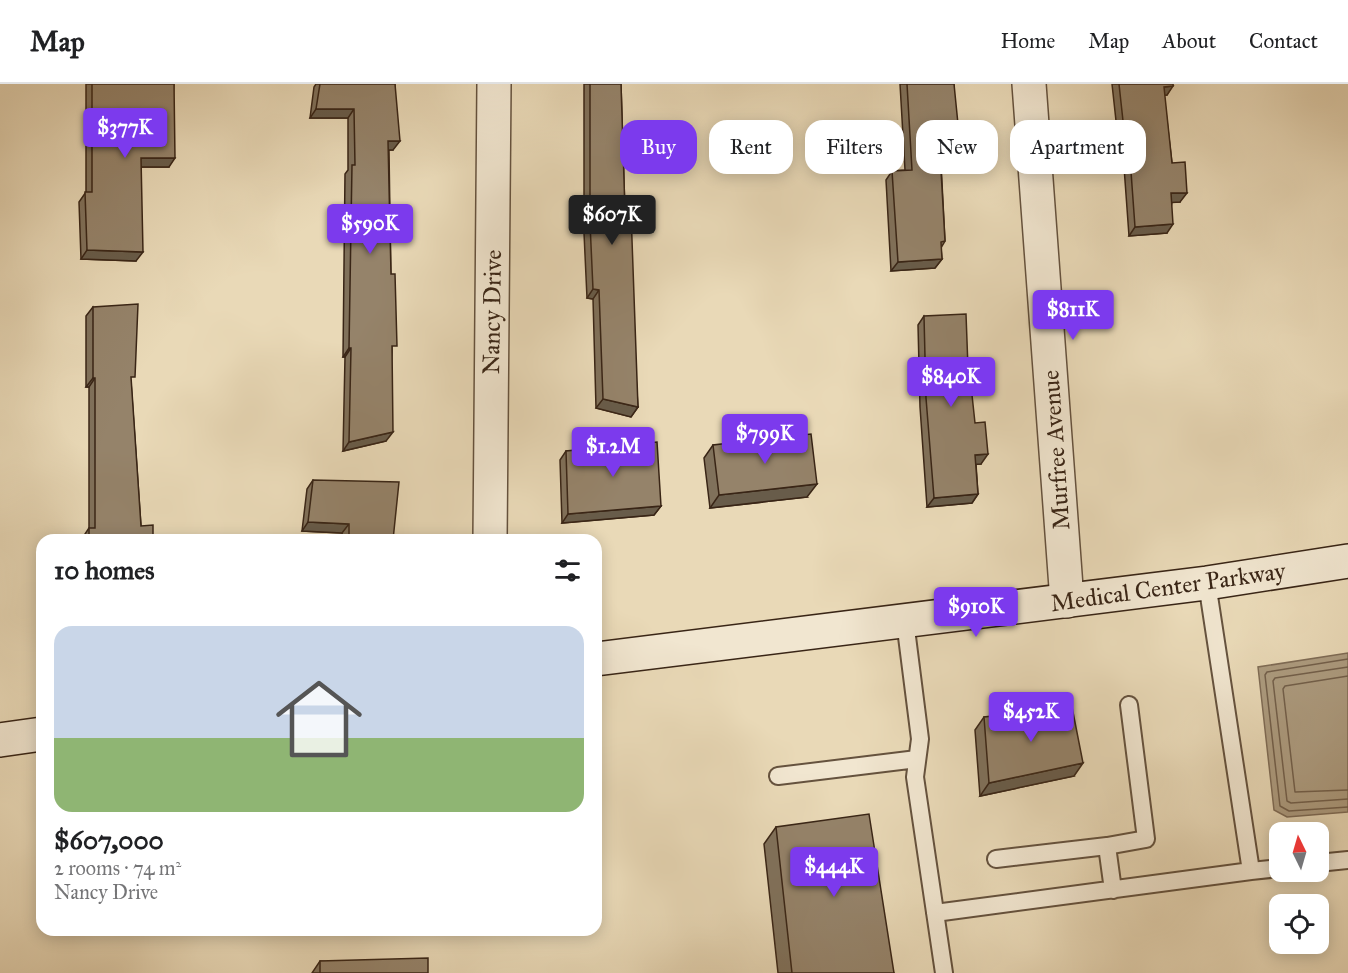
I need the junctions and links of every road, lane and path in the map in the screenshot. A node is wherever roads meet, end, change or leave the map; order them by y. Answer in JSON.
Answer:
{"nodes":[{"id":1,"x":494,"y":84,"type":"edge"},
{"id":2,"x":1029,"y":84,"type":"edge"},
{"id":3,"x":490,"y":534,"type":"edge"},
{"id":4,"x":1348,"y":561,"type":"edge"},
{"id":5,"x":1207,"y":583,"type":"junction"},
{"id":6,"x":1067,"y":601,"type":"junction"},
{"id":7,"x":905,"y":621,"type":"junction"},
{"id":8,"x":602,"y":658,"type":"edge"},
{"id":9,"x":1129,"y":705,"type":"dead end"},
{"id":10,"x":36,"y":735,"type":"edge"},
{"id":11,"x":0,"y":740,"type":"edge"},
{"id":12,"x":917,"y":759,"type":"junction"},
{"id":13,"x":778,"y":776,"type":"dead end"},
{"id":14,"x":1107,"y":846,"type":"junction"},
{"id":15,"x":996,"y":860,"type":"dead end"},
{"id":16,"x":1348,"y":860,"type":"edge"},
{"id":17,"x":1329,"y":862,"type":"edge"},
{"id":18,"x":1269,"y":869,"type":"edge"},
{"id":19,"x":1251,"y":871,"type":"junction"},
{"id":20,"x":1113,"y":890,"type":"junction"},
{"id":21,"x":935,"y":913,"type":"junction"},
{"id":22,"x":944,"y":973,"type":"edge"}],
"edges":[{"from":1,"to":3,"type":"street","name":"Nancy Drive"},
{"from":2,"to":6,"type":"street","name":"Murfree Avenue"},
{"from":4,"to":5,"type":"street","name":"Medical Center Parkway"},
{"from":5,"to":6,"type":"street","name":"Medical Center Parkway"},
{"from":5,"to":19,"type":"lane"},
{"from":6,"to":7,"type":"street","name":"Medical Center Parkway"},
{"from":7,"to":8,"type":"street","name":"Medical Center Parkway"},
{"from":7,"to":12,"type":"lane"},
{"from":9,"to":14,"type":"lane"},
{"from":10,"to":11,"type":"street"},
{"from":12,"to":13,"type":"lane"},
{"from":12,"to":21,"type":"lane"},
{"from":14,"to":15,"type":"lane"},
{"from":14,"to":20,"type":"lane"},
{"from":16,"to":17,"type":"lane"},
{"from":18,"to":19,"type":"lane"},
{"from":19,"to":20,"type":"lane"},
{"from":20,"to":21,"type":"lane"},
{"from":21,"to":22,"type":"lane"}]}
